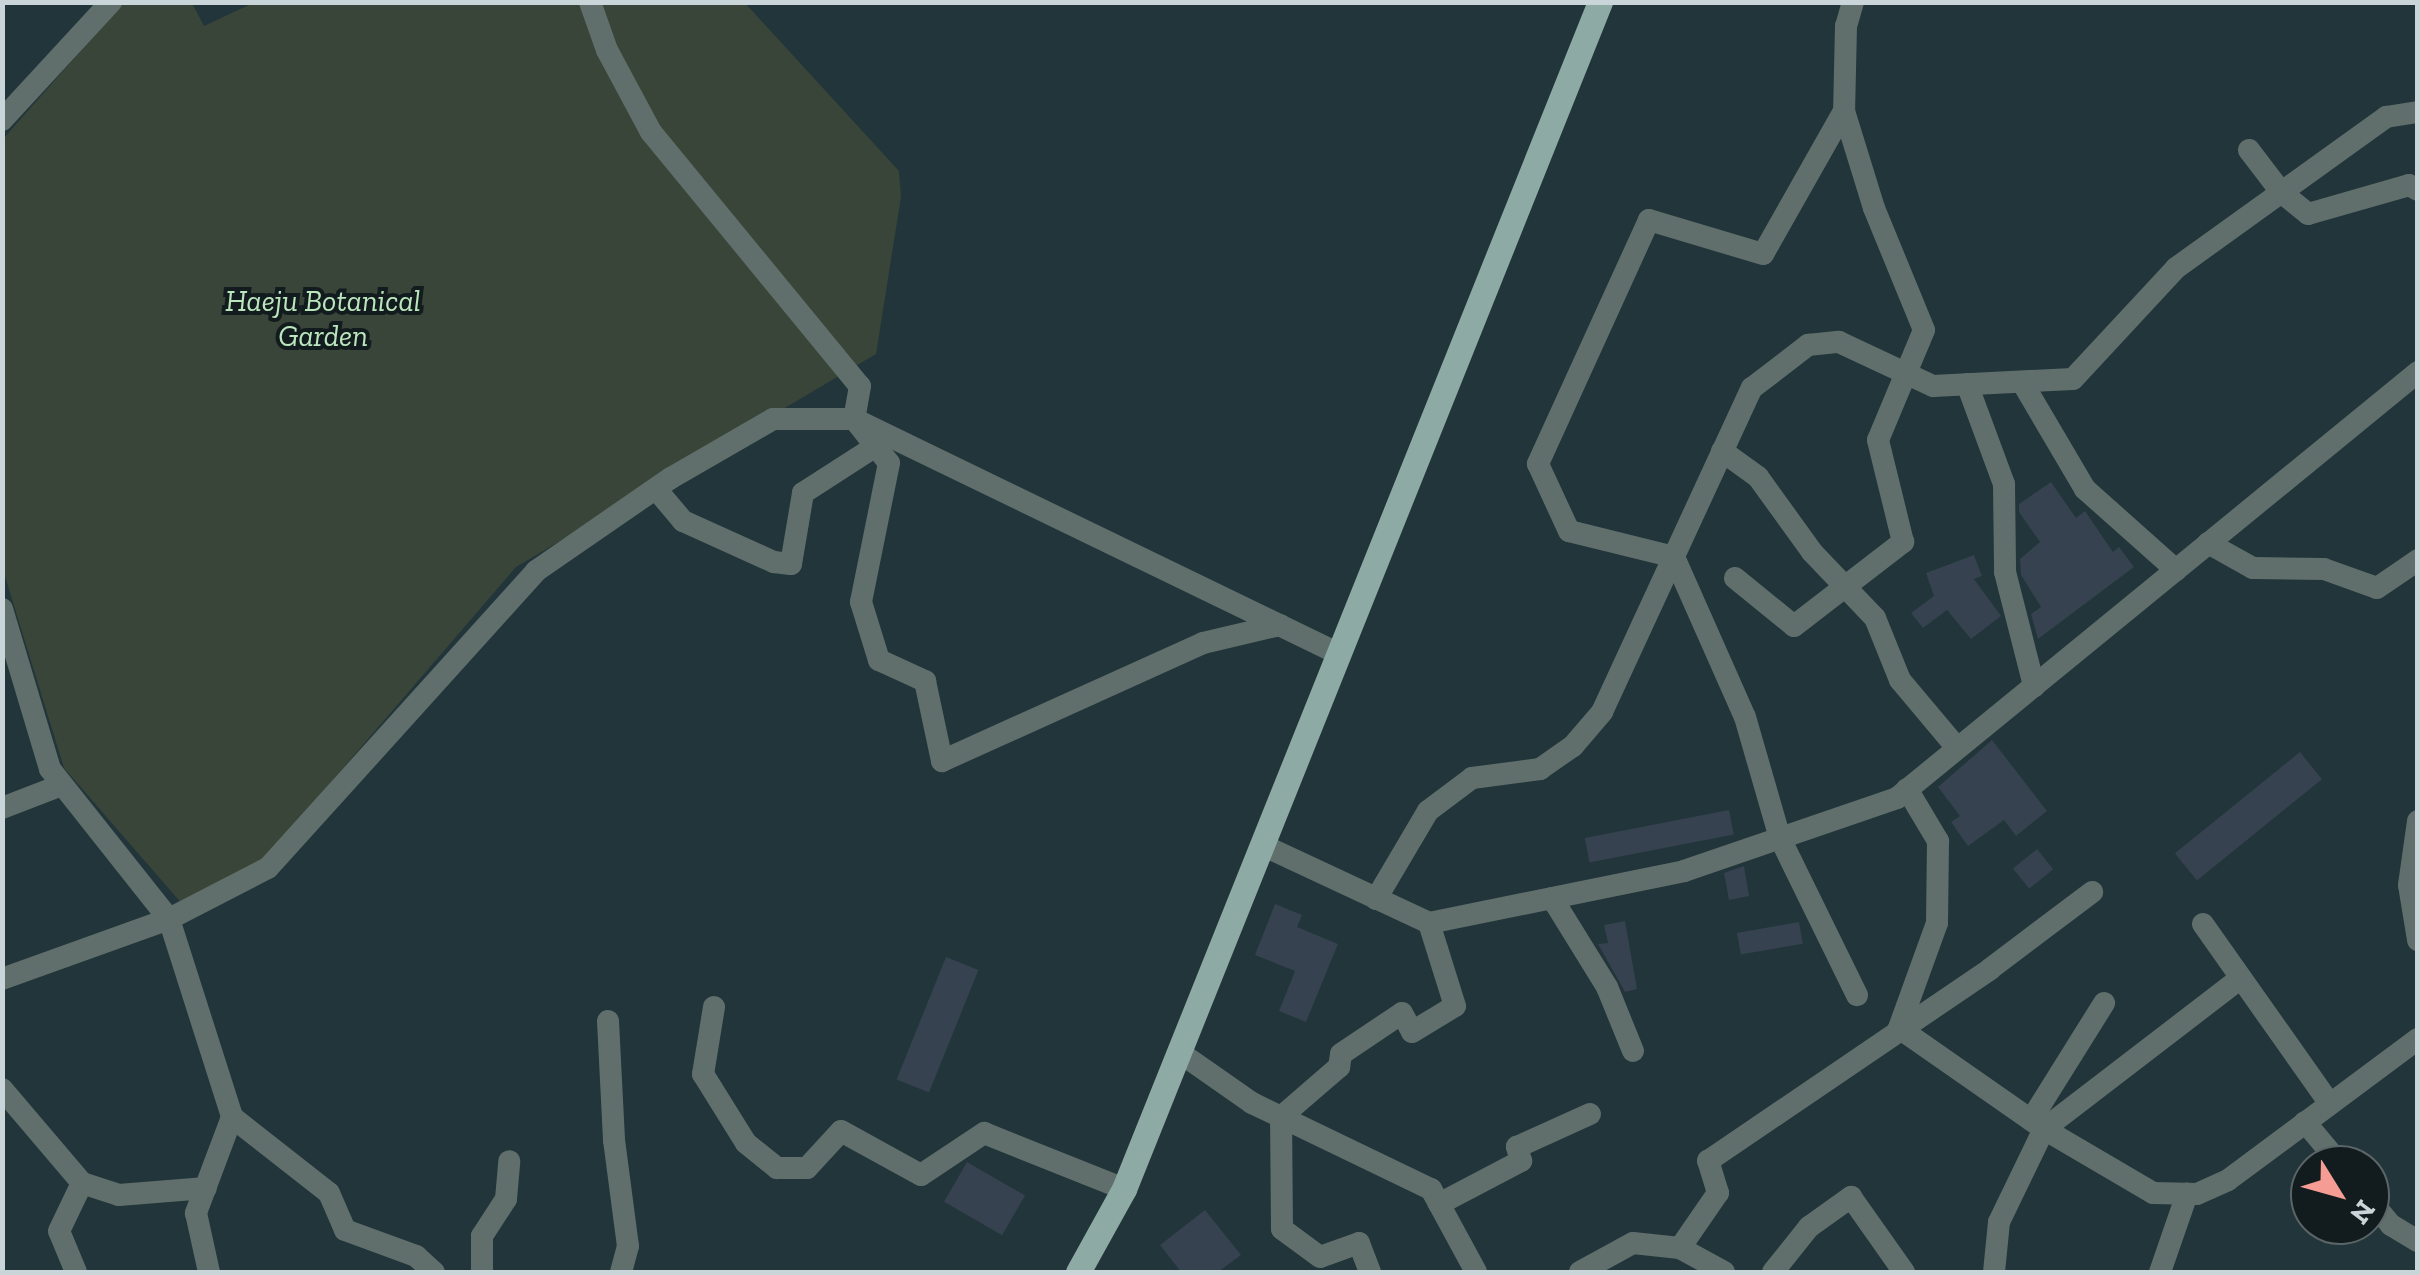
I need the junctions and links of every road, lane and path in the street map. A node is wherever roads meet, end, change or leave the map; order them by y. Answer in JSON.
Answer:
{"nodes":[{"id":1,"x":111,"y":2,"type":"edge"},
{"id":2,"x":590,"y":2,"type":"edge"},
{"id":3,"x":1600,"y":2,"type":"edge"},
{"id":4,"x":1854,"y":2,"type":"edge"},
{"id":5,"x":1844,"y":111,"type":"junction"},
{"id":6,"x":2418,"y":112,"type":"edge"},
{"id":7,"x":2,"y":120,"type":"edge"},
{"id":8,"x":2249,"y":150,"type":"dead end"},
{"id":9,"x":2418,"y":190,"type":"edge"},
{"id":10,"x":2281,"y":192,"type":"junction"},
{"id":11,"x":2418,"y":372,"type":"edge"},
{"id":12,"x":1906,"y":373,"type":"junction"},
{"id":13,"x":2022,"y":382,"type":"junction"},
{"id":14,"x":1966,"y":384,"type":"junction"},
{"id":15,"x":854,"y":420,"type":"junction"},
{"id":16,"x":876,"y":446,"type":"junction"},
{"id":17,"x":1722,"y":451,"type":"junction"},
{"id":18,"x":656,"y":488,"type":"junction"},
{"id":19,"x":2208,"y":543,"type":"junction"},
{"id":20,"x":1674,"y":557,"type":"junction"},
{"id":21,"x":2418,"y":560,"type":"edge"},
{"id":22,"x":2176,"y":570,"type":"junction"},
{"id":23,"x":1735,"y":578,"type":"dead end"},
{"id":24,"x":1846,"y":589,"type":"junction"},
{"id":25,"x":2,"y":609,"type":"edge"},
{"id":26,"x":1280,"y":625,"type":"junction"},
{"id":27,"x":1339,"y":654,"type":"junction"},
{"id":28,"x":2034,"y":686,"type":"junction"},
{"id":29,"x":1957,"y":748,"type":"junction"},
{"id":30,"x":62,"y":785,"type":"junction"},
{"id":31,"x":1907,"y":790,"type":"junction"},
{"id":32,"x":2,"y":808,"type":"edge"},
{"id":33,"x":2418,"y":821,"type":"edge"},
{"id":34,"x":1780,"y":838,"type":"junction"},
{"id":35,"x":1262,"y":845,"type":"junction"},
{"id":36,"x":2092,"y":892,"type":"dead end"},
{"id":37,"x":1376,"y":898,"type":"junction"},
{"id":38,"x":1552,"y":898,"type":"junction"},
{"id":39,"x":169,"y":919,"type":"junction"},
{"id":40,"x":1429,"y":923,"type":"junction"},
{"id":41,"x":2203,"y":924,"type":"dead end"},
{"id":42,"x":2418,"y":940,"type":"edge"},
{"id":43,"x":2241,"y":978,"type":"junction"},
{"id":44,"x":2,"y":980,"type":"edge"},
{"id":45,"x":1858,"y":995,"type":"dead end"},
{"id":46,"x":2104,"y":1003,"type":"dead end"},
{"id":47,"x":714,"y":1007,"type":"dead end"},
{"id":48,"x":608,"y":1021,"type":"dead end"},
{"id":49,"x":1899,"y":1028,"type":"junction"},
{"id":50,"x":2414,"y":1049,"type":"edge"},
{"id":51,"x":1179,"y":1052,"type":"junction"},
{"id":52,"x":1634,"y":1052,"type":"dead end"},
{"id":53,"x":2,"y":1089,"type":"edge"},
{"id":54,"x":2330,"y":1104,"type":"junction"},
{"id":55,"x":1590,"y":1114,"type":"dead end"},
{"id":56,"x":1281,"y":1116,"type":"junction"},
{"id":57,"x":232,"y":1118,"type":"junction"},
{"id":58,"x":2305,"y":1122,"type":"junction"},
{"id":59,"x":2037,"y":1124,"type":"junction"},
{"id":60,"x":2324,"y":1145,"type":"edge"},
{"id":61,"x":509,"y":1161,"type":"dead end"},
{"id":62,"x":82,"y":1183,"type":"junction"},
{"id":63,"x":206,"y":1188,"type":"junction"},
{"id":64,"x":1124,"y":1189,"type":"junction"},
{"id":65,"x":2187,"y":1194,"type":"junction"},
{"id":66,"x":1439,"y":1204,"type":"junction"},
{"id":67,"x":2390,"y":1224,"type":"edge"},
{"id":68,"x":2418,"y":1242,"type":"edge"},
{"id":69,"x":1680,"y":1248,"type":"junction"},
{"id":70,"x":1474,"y":1271,"type":"edge"},
{"id":71,"x":76,"y":1272,"type":"edge"},
{"id":72,"x":208,"y":1272,"type":"edge"},
{"id":73,"x":434,"y":1272,"type":"edge"},
{"id":74,"x":482,"y":1272,"type":"edge"},
{"id":75,"x":621,"y":1272,"type":"edge"},
{"id":76,"x":1078,"y":1272,"type":"edge"},
{"id":77,"x":1370,"y":1272,"type":"edge"},
{"id":78,"x":1580,"y":1272,"type":"edge"},
{"id":79,"x":1724,"y":1272,"type":"edge"},
{"id":80,"x":1772,"y":1272,"type":"edge"},
{"id":81,"x":1904,"y":1272,"type":"edge"},
{"id":82,"x":1994,"y":1272,"type":"edge"},
{"id":83,"x":2160,"y":1272,"type":"edge"}],
"edges":[{"from":1,"to":7,"type":"street"},
{"from":2,"to":15,"type":"street"},
{"from":3,"to":27,"type":"main road"},
{"from":4,"to":5,"type":"street"},
{"from":5,"to":12,"type":"street"},
{"from":5,"to":20,"type":"street"},
{"from":6,"to":10,"type":"street"},
{"from":8,"to":10,"type":"street"},
{"from":9,"to":10,"type":"street"},
{"from":10,"to":13,"type":"street"},
{"from":11,"to":19,"type":"street"},
{"from":12,"to":14,"type":"street"},
{"from":12,"to":17,"type":"street"},
{"from":12,"to":24,"type":"street"},
{"from":13,"to":14,"type":"street"},
{"from":13,"to":22,"type":"street"},
{"from":14,"to":28,"type":"street"},
{"from":15,"to":16,"type":"street"},
{"from":15,"to":18,"type":"street"},
{"from":15,"to":26,"type":"street"},
{"from":16,"to":18,"type":"street"},
{"from":16,"to":26,"type":"street"},
{"from":17,"to":20,"type":"street"},
{"from":17,"to":24,"type":"street"},
{"from":18,"to":39,"type":"street"},
{"from":19,"to":21,"type":"street"},
{"from":19,"to":22,"type":"street"},
{"from":20,"to":34,"type":"street"},
{"from":20,"to":37,"type":"street"},
{"from":22,"to":28,"type":"street"},
{"from":23,"to":24,"type":"street"},
{"from":24,"to":29,"type":"street"},
{"from":25,"to":30,"type":"street"},
{"from":26,"to":27,"type":"street"},
{"from":27,"to":35,"type":"main road"},
{"from":28,"to":29,"type":"street"},
{"from":29,"to":31,"type":"street"},
{"from":30,"to":32,"type":"street"},
{"from":30,"to":39,"type":"street"},
{"from":31,"to":34,"type":"street"},
{"from":31,"to":49,"type":"street"},
{"from":33,"to":42,"type":"street"},
{"from":34,"to":38,"type":"street"},
{"from":34,"to":45,"type":"street"},
{"from":35,"to":37,"type":"street"},
{"from":35,"to":51,"type":"main road"},
{"from":36,"to":49,"type":"street"},
{"from":37,"to":40,"type":"street"},
{"from":38,"to":40,"type":"street"},
{"from":38,"to":52,"type":"street"},
{"from":39,"to":44,"type":"street"},
{"from":39,"to":57,"type":"street"},
{"from":40,"to":56,"type":"street"},
{"from":41,"to":43,"type":"street"},
{"from":43,"to":54,"type":"street"},
{"from":43,"to":59,"type":"street"},
{"from":46,"to":59,"type":"street"},
{"from":47,"to":64,"type":"street"},
{"from":48,"to":75,"type":"street"},
{"from":49,"to":59,"type":"street"},
{"from":49,"to":69,"type":"street"},
{"from":50,"to":54,"type":"street"},
{"from":51,"to":56,"type":"street"},
{"from":51,"to":64,"type":"main road"},
{"from":53,"to":62,"type":"street"},
{"from":54,"to":58,"type":"street"},
{"from":55,"to":66,"type":"street"},
{"from":56,"to":66,"type":"street"},
{"from":56,"to":77,"type":"street"},
{"from":57,"to":63,"type":"street"},
{"from":57,"to":73,"type":"street"},
{"from":58,"to":60,"type":"street"},
{"from":58,"to":65,"type":"street"},
{"from":59,"to":65,"type":"street"},
{"from":59,"to":82,"type":"street"},
{"from":61,"to":74,"type":"street"},
{"from":62,"to":63,"type":"street"},
{"from":62,"to":71,"type":"street"},
{"from":63,"to":72,"type":"street"},
{"from":64,"to":76,"type":"main road"},
{"from":65,"to":83,"type":"street"},
{"from":66,"to":70,"type":"street"},
{"from":67,"to":68,"type":"street"},
{"from":69,"to":78,"type":"street"},
{"from":69,"to":79,"type":"street"},
{"from":80,"to":81,"type":"street"}]}
